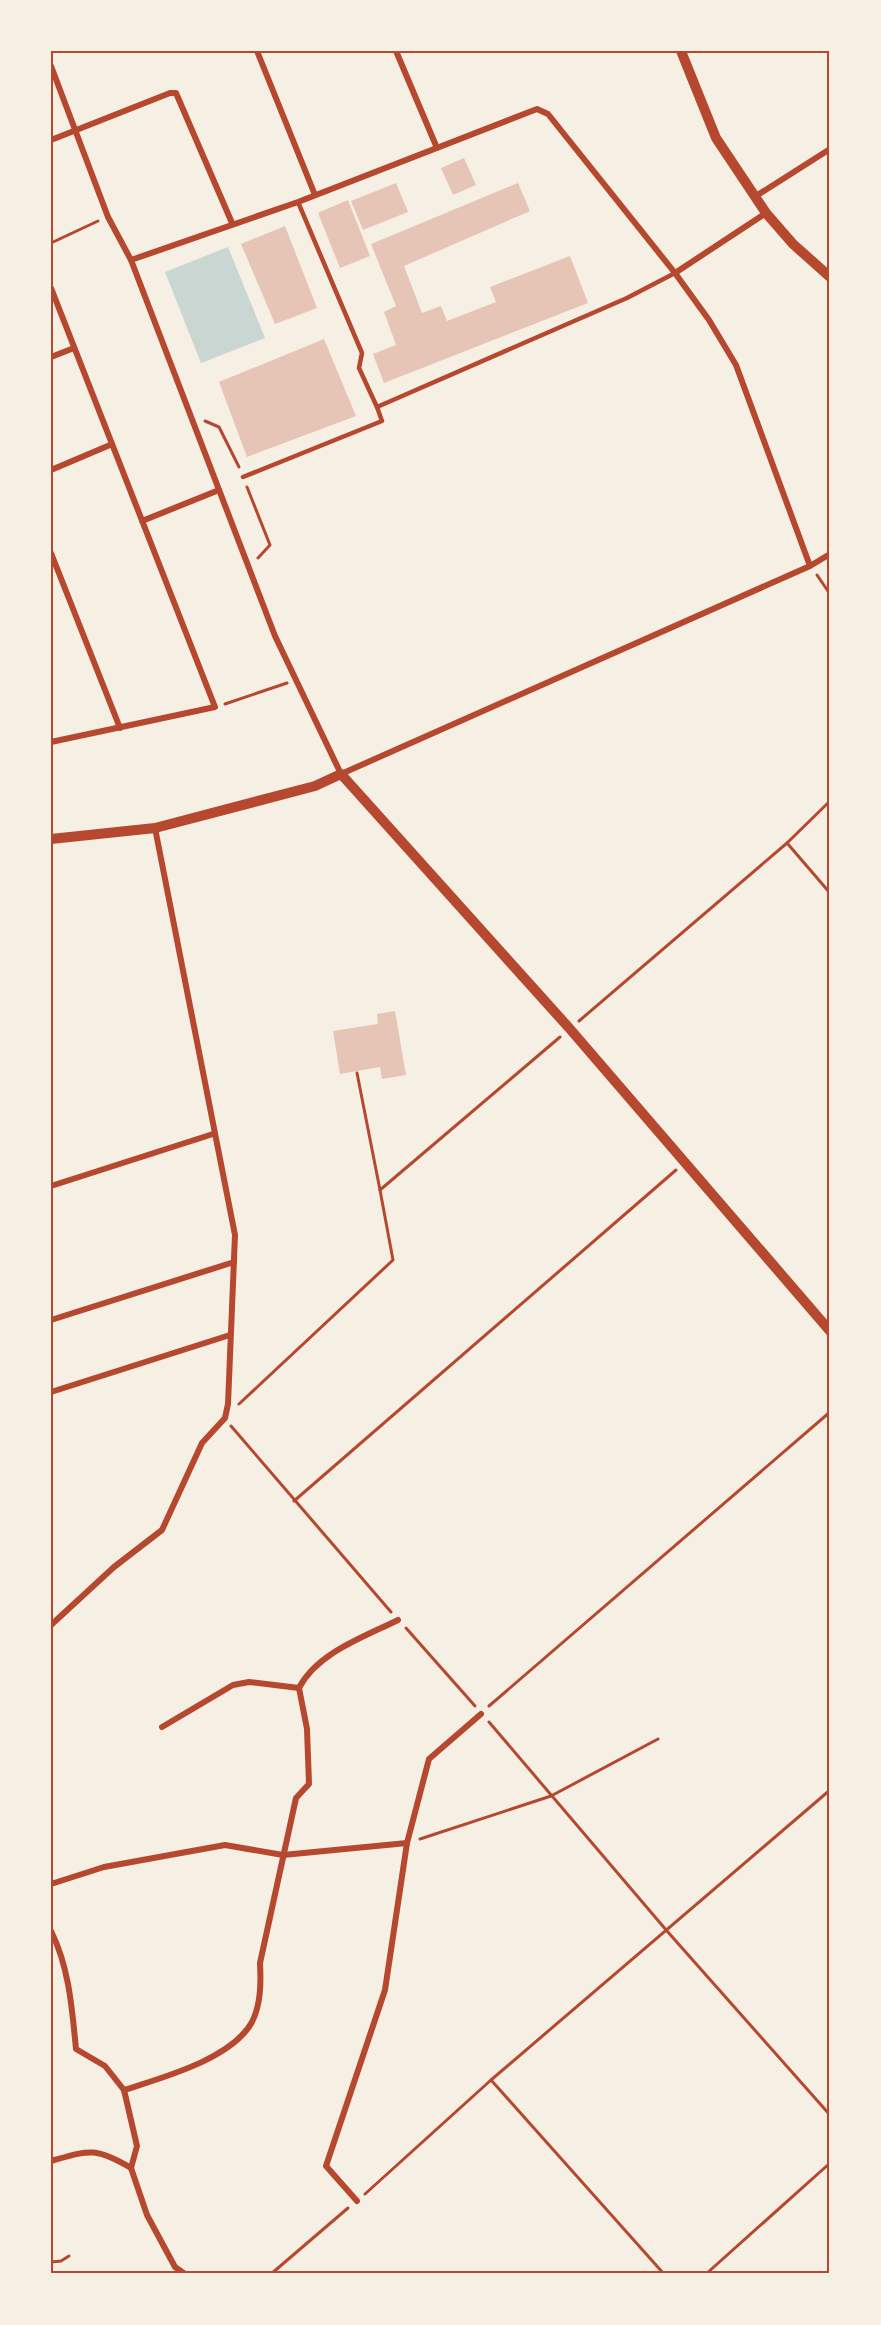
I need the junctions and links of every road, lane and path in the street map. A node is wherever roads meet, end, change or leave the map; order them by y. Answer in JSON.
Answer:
{"nodes":[{"id":1,"x":396,"y":51,"type":"edge"},
{"id":2,"x":681,"y":51,"type":"edge"},
{"id":3,"x":259,"y":52,"type":"edge"},
{"id":4,"x":51,"y":66,"type":"edge"},
{"id":5,"x":75,"y":131,"type":"junction"},
{"id":6,"x":51,"y":140,"type":"edge"},
{"id":7,"x":437,"y":148,"type":"junction"},
{"id":8,"x":830,"y":149,"type":"edge"},
{"id":9,"x":315,"y":195,"type":"junction"},
{"id":10,"x":756,"y":196,"type":"junction"},
{"id":11,"x":298,"y":202,"type":"junction"},
{"id":12,"x":766,"y":213,"type":"junction"},
{"id":13,"x":108,"y":217,"type":"junction"},
{"id":14,"x":232,"y":223,"type":"junction"},
{"id":15,"x":51,"y":243,"type":"edge"},
{"id":16,"x":130,"y":260,"type":"junction"},
{"id":17,"x":675,"y":273,"type":"junction"},
{"id":18,"x":830,"y":278,"type":"edge"},
{"id":19,"x":51,"y":288,"type":"edge"},
{"id":20,"x":74,"y":348,"type":"junction"},
{"id":21,"x":51,"y":357,"type":"edge"},
{"id":22,"x":377,"y":407,"type":"junction"},
{"id":23,"x":203,"y":421,"type":"dead end"},
{"id":24,"x":110,"y":445,"type":"junction"},
{"id":25,"x":51,"y":470,"type":"edge"},
{"id":26,"x":243,"y":477,"type":"junction"},
{"id":27,"x":219,"y":490,"type":"junction"},
{"id":28,"x":142,"y":521,"type":"junction"},
{"id":29,"x":51,"y":553,"type":"edge"},
{"id":30,"x":830,"y":554,"type":"edge"},
{"id":31,"x":258,"y":558,"type":"dead end"},
{"id":32,"x":810,"y":566,"type":"junction"},
{"id":33,"x":830,"y":594,"type":"edge"},
{"id":34,"x":295,"y":680,"type":"junction"},
{"id":35,"x":215,"y":707,"type":"junction"},
{"id":36,"x":120,"y":728,"type":"junction"},
{"id":37,"x":51,"y":742,"type":"edge"},
{"id":38,"x":341,"y":774,"type":"junction"},
{"id":39,"x":830,"y":801,"type":"edge"},
{"id":40,"x":155,"y":828,"type":"junction"},
{"id":41,"x":51,"y":840,"type":"edge"},
{"id":42,"x":787,"y":843,"type":"junction"},
{"id":43,"x":830,"y":893,"type":"edge"},
{"id":44,"x":570,"y":1029,"type":"junction"},
{"id":45,"x":357,"y":1073,"type":"dead end"},
{"id":46,"x":213,"y":1134,"type":"junction"},
{"id":47,"x":684,"y":1163,"type":"junction"},
{"id":48,"x":51,"y":1186,"type":"edge"},
{"id":49,"x":380,"y":1190,"type":"junction"},
{"id":50,"x":234,"y":1262,"type":"junction"},
{"id":51,"x":51,"y":1320,"type":"edge"},
{"id":52,"x":830,"y":1331,"type":"edge"},
{"id":53,"x":230,"y":1335,"type":"junction"},
{"id":54,"x":51,"y":1392,"type":"edge"},
{"id":55,"x":830,"y":1412,"type":"edge"},
{"id":56,"x":225,"y":1418,"type":"junction"},
{"id":57,"x":294,"y":1501,"type":"junction"},
{"id":58,"x":398,"y":1620,"type":"junction"},
{"id":59,"x":51,"y":1625,"type":"edge"},
{"id":60,"x":299,"y":1688,"type":"junction"},
{"id":61,"x":481,"y":1714,"type":"junction"},
{"id":62,"x":162,"y":1726,"type":"dead end"},
{"id":63,"x":658,"y":1739,"type":"dead end"},
{"id":64,"x":830,"y":1790,"type":"edge"},
{"id":65,"x":551,"y":1796,"type":"junction"},
{"id":66,"x":407,"y":1844,"type":"junction"},
{"id":67,"x":283,"y":1855,"type":"junction"},
{"id":68,"x":51,"y":1884,"type":"edge"},
{"id":69,"x":51,"y":1931,"type":"edge"},
{"id":70,"x":667,"y":1931,"type":"junction"},
{"id":71,"x":491,"y":2080,"type":"junction"},
{"id":72,"x":124,"y":2090,"type":"junction"},
{"id":73,"x":830,"y":2115,"type":"edge"},
{"id":74,"x":51,"y":2161,"type":"edge"},
{"id":75,"x":830,"y":2163,"type":"edge"},
{"id":76,"x":131,"y":2168,"type":"junction"},
{"id":77,"x":357,"y":2201,"type":"junction"},
{"id":78,"x":69,"y":2256,"type":"dead end"},
{"id":79,"x":51,"y":2262,"type":"edge"},
{"id":80,"x":185,"y":2274,"type":"edge"},
{"id":81,"x":271,"y":2274,"type":"edge"},
{"id":82,"x":664,"y":2274,"type":"edge"},
{"id":83,"x":706,"y":2274,"type":"edge"}],
"edges":[{"from":1,"to":7,"type":"street"},
{"from":2,"to":10,"type":"street"},
{"from":3,"to":9,"type":"street"},
{"from":4,"to":5,"type":"street"},
{"from":5,"to":6,"type":"street"},
{"from":5,"to":13,"type":"street"},
{"from":5,"to":14,"type":"street"},
{"from":7,"to":9,"type":"street"},
{"from":7,"to":17,"type":"street"},
{"from":8,"to":10,"type":"street"},
{"from":9,"to":11,"type":"street"},
{"from":10,"to":12,"type":"street"},
{"from":11,"to":14,"type":"street"},
{"from":11,"to":22,"type":"lane"},
{"from":12,"to":17,"type":"street"},
{"from":12,"to":18,"type":"street"},
{"from":13,"to":15,"type":"path"},
{"from":13,"to":16,"type":"street"},
{"from":14,"to":16,"type":"street"},
{"from":16,"to":27,"type":"street"},
{"from":17,"to":22,"type":"lane"},
{"from":17,"to":32,"type":"street"},
{"from":19,"to":20,"type":"street"},
{"from":20,"to":21,"type":"street"},
{"from":20,"to":24,"type":"street"},
{"from":22,"to":26,"type":"lane"},
{"from":23,"to":26,"type":"path"},
{"from":24,"to":25,"type":"street"},
{"from":24,"to":28,"type":"street"},
{"from":26,"to":31,"type":"path"},
{"from":27,"to":28,"type":"street"},
{"from":27,"to":34,"type":"street"},
{"from":28,"to":35,"type":"street"},
{"from":29,"to":36,"type":"street"},
{"from":30,"to":32,"type":"street"},
{"from":32,"to":33,"type":"path"},
{"from":32,"to":38,"type":"street"},
{"from":34,"to":35,"type":"path"},
{"from":34,"to":38,"type":"street"},
{"from":35,"to":36,"type":"street"},
{"from":36,"to":37,"type":"street"},
{"from":38,"to":40,"type":"street"},
{"from":38,"to":44,"type":"street"},
{"from":39,"to":42,"type":"path"},
{"from":40,"to":41,"type":"street"},
{"from":40,"to":46,"type":"street"},
{"from":42,"to":43,"type":"path"},
{"from":42,"to":44,"type":"path"},
{"from":44,"to":47,"type":"street"},
{"from":44,"to":49,"type":"path"},
{"from":45,"to":49,"type":"path"},
{"from":46,"to":48,"type":"street"},
{"from":46,"to":50,"type":"street"},
{"from":47,"to":52,"type":"street"},
{"from":47,"to":57,"type":"path"},
{"from":49,"to":56,"type":"path"},
{"from":50,"to":51,"type":"street"},
{"from":50,"to":53,"type":"street"},
{"from":53,"to":54,"type":"street"},
{"from":53,"to":56,"type":"street"},
{"from":55,"to":61,"type":"path"},
{"from":56,"to":57,"type":"path"},
{"from":56,"to":59,"type":"street"},
{"from":57,"to":58,"type":"path"},
{"from":58,"to":60,"type":"street"},
{"from":58,"to":61,"type":"path"},
{"from":60,"to":62,"type":"street"},
{"from":60,"to":67,"type":"street"},
{"from":61,"to":65,"type":"path"},
{"from":61,"to":66,"type":"street"},
{"from":63,"to":65,"type":"path"},
{"from":64,"to":70,"type":"path"},
{"from":65,"to":66,"type":"path"},
{"from":65,"to":70,"type":"path"},
{"from":66,"to":67,"type":"street"},
{"from":66,"to":77,"type":"street"},
{"from":67,"to":68,"type":"street"},
{"from":67,"to":72,"type":"street"},
{"from":69,"to":72,"type":"street"},
{"from":70,"to":71,"type":"path"},
{"from":70,"to":73,"type":"path"},
{"from":71,"to":77,"type":"path"},
{"from":71,"to":82,"type":"path"},
{"from":72,"to":76,"type":"street"},
{"from":74,"to":76,"type":"street"},
{"from":75,"to":83,"type":"path"},
{"from":76,"to":80,"type":"street"},
{"from":77,"to":81,"type":"path"},
{"from":78,"to":79,"type":"path"}]}
